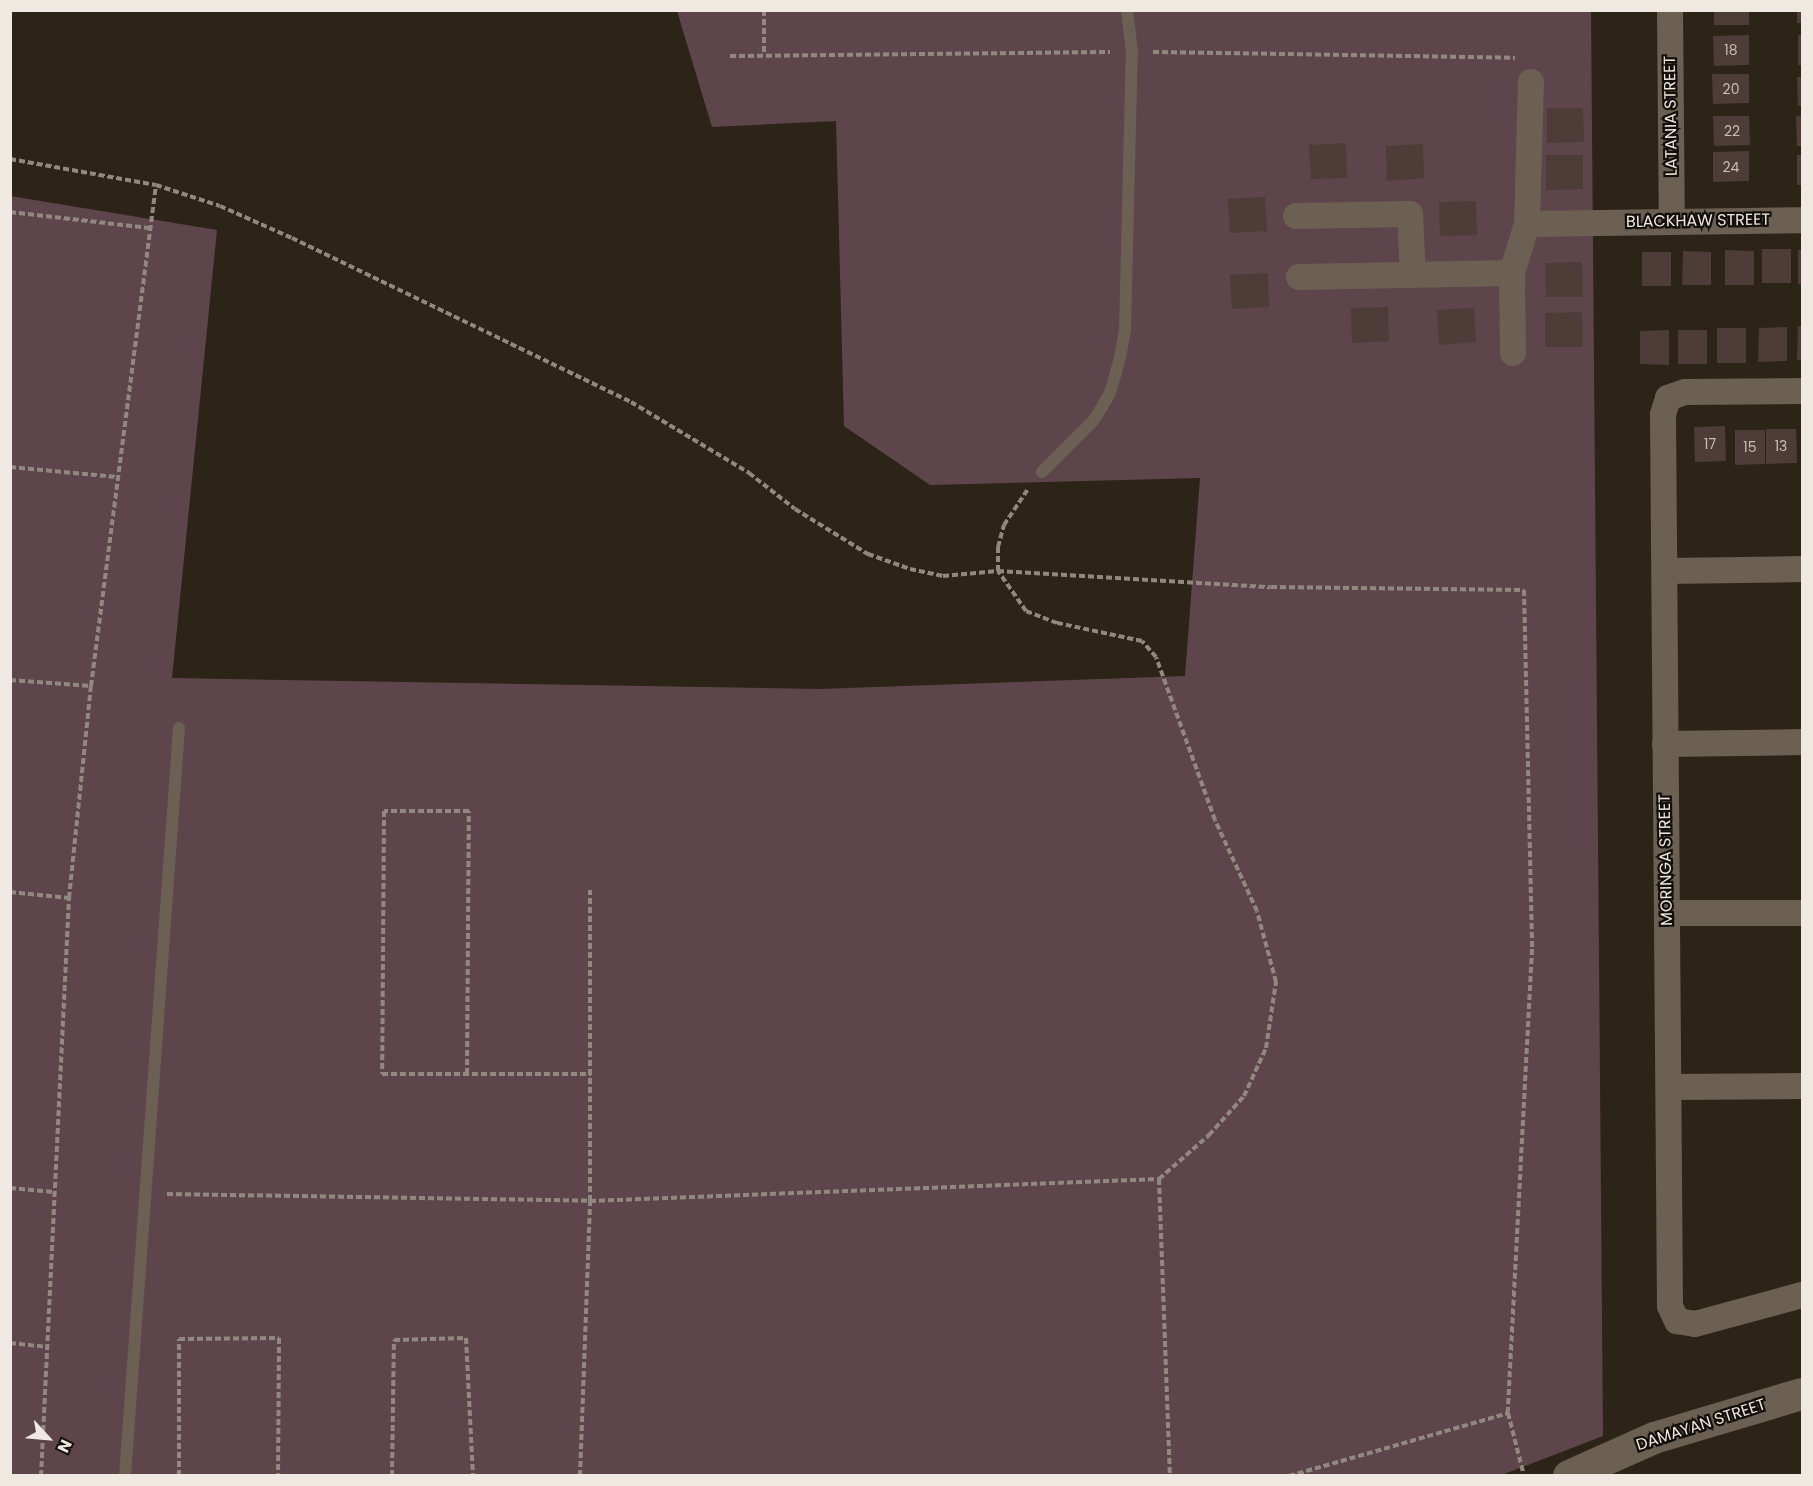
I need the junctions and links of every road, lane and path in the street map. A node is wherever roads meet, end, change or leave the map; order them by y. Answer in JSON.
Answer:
{"nodes":[{"id":1,"x":764,"y":10,"type":"edge"},
{"id":2,"x":1127,"y":10,"type":"edge"},
{"id":3,"x":1670,"y":10,"type":"edge"},
{"id":4,"x":764,"y":54,"type":"dead end"},
{"id":5,"x":1531,"y":82,"type":"dead end"},
{"id":6,"x":10,"y":159,"type":"edge"},
{"id":7,"x":156,"y":186,"type":"junction"},
{"id":8,"x":10,"y":212,"type":"edge"},
{"id":9,"x":1296,"y":216,"type":"dead end"},
{"id":10,"x":1803,"y":220,"type":"edge"},
{"id":11,"x":1672,"y":222,"type":"junction"},
{"id":12,"x":1527,"y":224,"type":"junction"},
{"id":13,"x":149,"y":228,"type":"junction"},
{"id":14,"x":1512,"y":273,"type":"junction"},
{"id":15,"x":1413,"y":275,"type":"junction"},
{"id":16,"x":1299,"y":277,"type":"dead end"},
{"id":17,"x":1513,"y":353,"type":"dead end"},
{"id":18,"x":1803,"y":391,"type":"edge"},
{"id":19,"x":10,"y":466,"type":"edge"},
{"id":20,"x":1042,"y":472,"type":"joint"},
{"id":21,"x":117,"y":477,"type":"junction"},
{"id":22,"x":1803,"y":569,"type":"edge"},
{"id":23,"x":998,"y":571,"type":"junction"},
{"id":24,"x":1665,"y":571,"type":"junction"},
{"id":25,"x":10,"y":680,"type":"edge"},
{"id":26,"x":91,"y":686,"type":"junction"},
{"id":27,"x":179,"y":729,"type":"dead end"},
{"id":28,"x":1803,"y":742,"type":"edge"},
{"id":29,"x":1665,"y":744,"type":"junction"},
{"id":30,"x":590,"y":890,"type":"dead end"},
{"id":31,"x":10,"y":892,"type":"edge"},
{"id":32,"x":69,"y":898,"type":"junction"},
{"id":33,"x":1803,"y":913,"type":"edge"},
{"id":34,"x":1667,"y":914,"type":"junction"},
{"id":35,"x":467,"y":1074,"type":"junction"},
{"id":36,"x":591,"y":1074,"type":"junction"},
{"id":37,"x":1803,"y":1086,"type":"edge"},
{"id":38,"x":1669,"y":1087,"type":"junction"},
{"id":39,"x":1159,"y":1179,"type":"junction"},
{"id":40,"x":10,"y":1188,"type":"edge"},
{"id":41,"x":54,"y":1192,"type":"junction"},
{"id":42,"x":145,"y":1194,"type":"junction"},
{"id":43,"x":590,"y":1201,"type":"junction"},
{"id":44,"x":1803,"y":1295,"type":"edge"},
{"id":45,"x":10,"y":1343,"type":"edge"},
{"id":46,"x":47,"y":1347,"type":"junction"},
{"id":47,"x":1803,"y":1394,"type":"edge"},
{"id":48,"x":1508,"y":1413,"type":"junction"},
{"id":49,"x":41,"y":1476,"type":"edge"},
{"id":50,"x":125,"y":1476,"type":"edge"},
{"id":51,"x":179,"y":1476,"type":"edge"},
{"id":52,"x":278,"y":1476,"type":"edge"},
{"id":53,"x":392,"y":1476,"type":"edge"},
{"id":54,"x":472,"y":1476,"type":"edge"},
{"id":55,"x":580,"y":1476,"type":"edge"},
{"id":56,"x":1170,"y":1476,"type":"edge"},
{"id":57,"x":1289,"y":1476,"type":"edge"},
{"id":58,"x":1524,"y":1476,"type":"edge"},
{"id":59,"x":1569,"y":1476,"type":"edge"}],
"edges":[{"from":1,"to":4,"type":"path"},
{"from":2,"to":20,"type":"lane"},
{"from":3,"to":11,"type":"street","name":"LATANIA STREET"},
{"from":5,"to":12,"type":"street"},
{"from":6,"to":7,"type":"path"},
{"from":7,"to":13,"type":"path"},
{"from":7,"to":23,"type":"path"},
{"from":8,"to":13,"type":"path"},
{"from":9,"to":15,"type":"street"},
{"from":10,"to":11,"type":"street","name":"BLACKHAW STREET"},
{"from":11,"to":12,"type":"street","name":"BLACKHAW STREET"},
{"from":12,"to":14,"type":"street"},
{"from":13,"to":21,"type":"path"},
{"from":14,"to":15,"type":"street"},
{"from":14,"to":17,"type":"street"},
{"from":15,"to":16,"type":"street"},
{"from":18,"to":24,"type":"street","name":"MORINGA STREET"},
{"from":19,"to":21,"type":"path"},
{"from":20,"to":23,"type":"path"},
{"from":21,"to":26,"type":"path"},
{"from":22,"to":24,"type":"street"},
{"from":23,"to":39,"type":"path"},
{"from":23,"to":48,"type":"path"},
{"from":24,"to":29,"type":"street","name":"MORINGA STREET"},
{"from":25,"to":26,"type":"path"},
{"from":26,"to":32,"type":"path"},
{"from":27,"to":42,"type":"lane"},
{"from":28,"to":29,"type":"street"},
{"from":29,"to":34,"type":"street","name":"MORINGA STREET"},
{"from":30,"to":36,"type":"path"},
{"from":31,"to":32,"type":"path"},
{"from":32,"to":41,"type":"path"},
{"from":33,"to":34,"type":"street"},
{"from":34,"to":38,"type":"street","name":"MORINGA STREET"},
{"from":35,"to":35,"type":"path"},
{"from":35,"to":36,"type":"path"},
{"from":36,"to":43,"type":"path"},
{"from":37,"to":38,"type":"street"},
{"from":38,"to":44,"type":"street","name":"MORINGA STREET"},
{"from":39,"to":43,"type":"path"},
{"from":39,"to":56,"type":"path"},
{"from":40,"to":41,"type":"path"},
{"from":41,"to":46,"type":"path"},
{"from":42,"to":43,"type":"path"},
{"from":42,"to":50,"type":"lane"},
{"from":43,"to":55,"type":"path"},
{"from":45,"to":46,"type":"path"},
{"from":46,"to":49,"type":"path"},
{"from":47,"to":59,"type":"street","name":"DAMAYAN STREET"},
{"from":48,"to":57,"type":"path"},
{"from":48,"to":58,"type":"path"},
{"from":51,"to":52,"type":"path"},
{"from":53,"to":54,"type":"path"}]}
